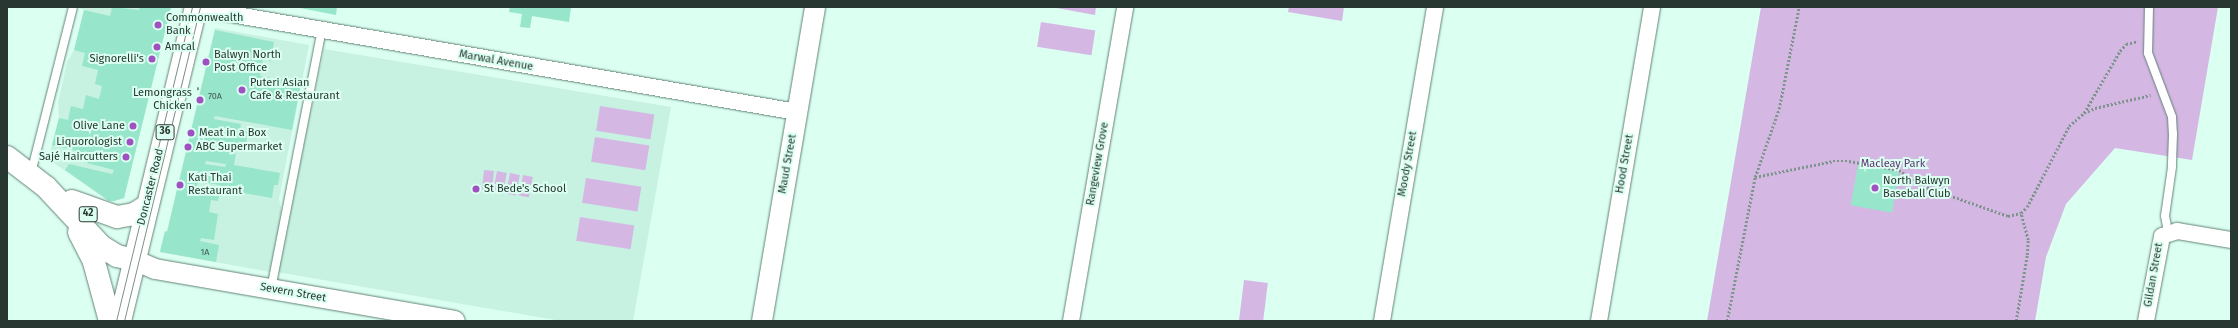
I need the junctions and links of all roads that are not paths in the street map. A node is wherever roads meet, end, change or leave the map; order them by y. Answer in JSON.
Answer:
{"nodes":[{"id":1,"x":73,"y":7,"type":"edge"},
{"id":2,"x":815,"y":7,"type":"edge"},
{"id":3,"x":1125,"y":7,"type":"edge"},
{"id":4,"x":1435,"y":7,"type":"edge"},
{"id":5,"x":1652,"y":7,"type":"edge"},
{"id":6,"x":2149,"y":7,"type":"edge"},
{"id":7,"x":196,"y":8,"type":"edge"},
{"id":8,"x":322,"y":30,"type":"junction"},
{"id":9,"x":797,"y":112,"type":"junction"},
{"id":10,"x":7,"y":156,"type":"edge"},
{"id":11,"x":32,"y":176,"type":"junction"},
{"id":12,"x":63,"y":198,"type":"junction"},
{"id":13,"x":147,"y":206,"type":"junction"},
{"id":14,"x":2168,"y":232,"type":"junction"},
{"id":15,"x":2231,"y":240,"type":"edge"},
{"id":16,"x":134,"y":260,"type":"junction"},
{"id":17,"x":271,"y":290,"type":"junction"},
{"id":18,"x":110,"y":321,"type":"edge"},
{"id":19,"x":120,"y":321,"type":"edge"},
{"id":20,"x":455,"y":321,"type":"edge"},
{"id":21,"x":762,"y":321,"type":"edge"},
{"id":22,"x":1072,"y":321,"type":"edge"},
{"id":23,"x":1382,"y":321,"type":"edge"},
{"id":24,"x":1599,"y":321,"type":"edge"},
{"id":25,"x":2146,"y":321,"type":"edge"}],
"edges":[{"from":1,"to":11,"type":"lane"},
{"from":2,"to":9,"type":"street","name":"Maud Street"},
{"from":3,"to":22,"type":"street","name":"Rangeview Grove"},
{"from":4,"to":23,"type":"street","name":"Moody Street"},
{"from":5,"to":24,"type":"street","name":"Hood Street"},
{"from":6,"to":14,"type":"lane"},
{"from":7,"to":8,"type":"street","name":"Marwal Avenue"},
{"from":7,"to":13,"type":"main road","name":"Doncaster Road","number":"36"},
{"from":8,"to":9,"type":"street","name":"Marwal Avenue"},
{"from":8,"to":17,"type":"lane"},
{"from":9,"to":21,"type":"street","name":"Maud Street"},
{"from":10,"to":11,"type":"main road","number":"42"},
{"from":11,"to":12,"type":"main road","number":"42"},
{"from":12,"to":13,"type":"main road"},
{"from":12,"to":16,"type":"main road","number":"42"},
{"from":12,"to":18,"type":"main road"},
{"from":13,"to":16,"type":"main road","name":"Doncaster Road","number":"36"},
{"from":14,"to":15,"type":"street"},
{"from":14,"to":25,"type":"street","name":"Gildan Street"},
{"from":16,"to":17,"type":"street","name":"Severn Street"},
{"from":16,"to":19,"type":"main road","name":"Doncaster Road","number":"36"},
{"from":17,"to":20,"type":"street","name":"Severn Street"}]}
